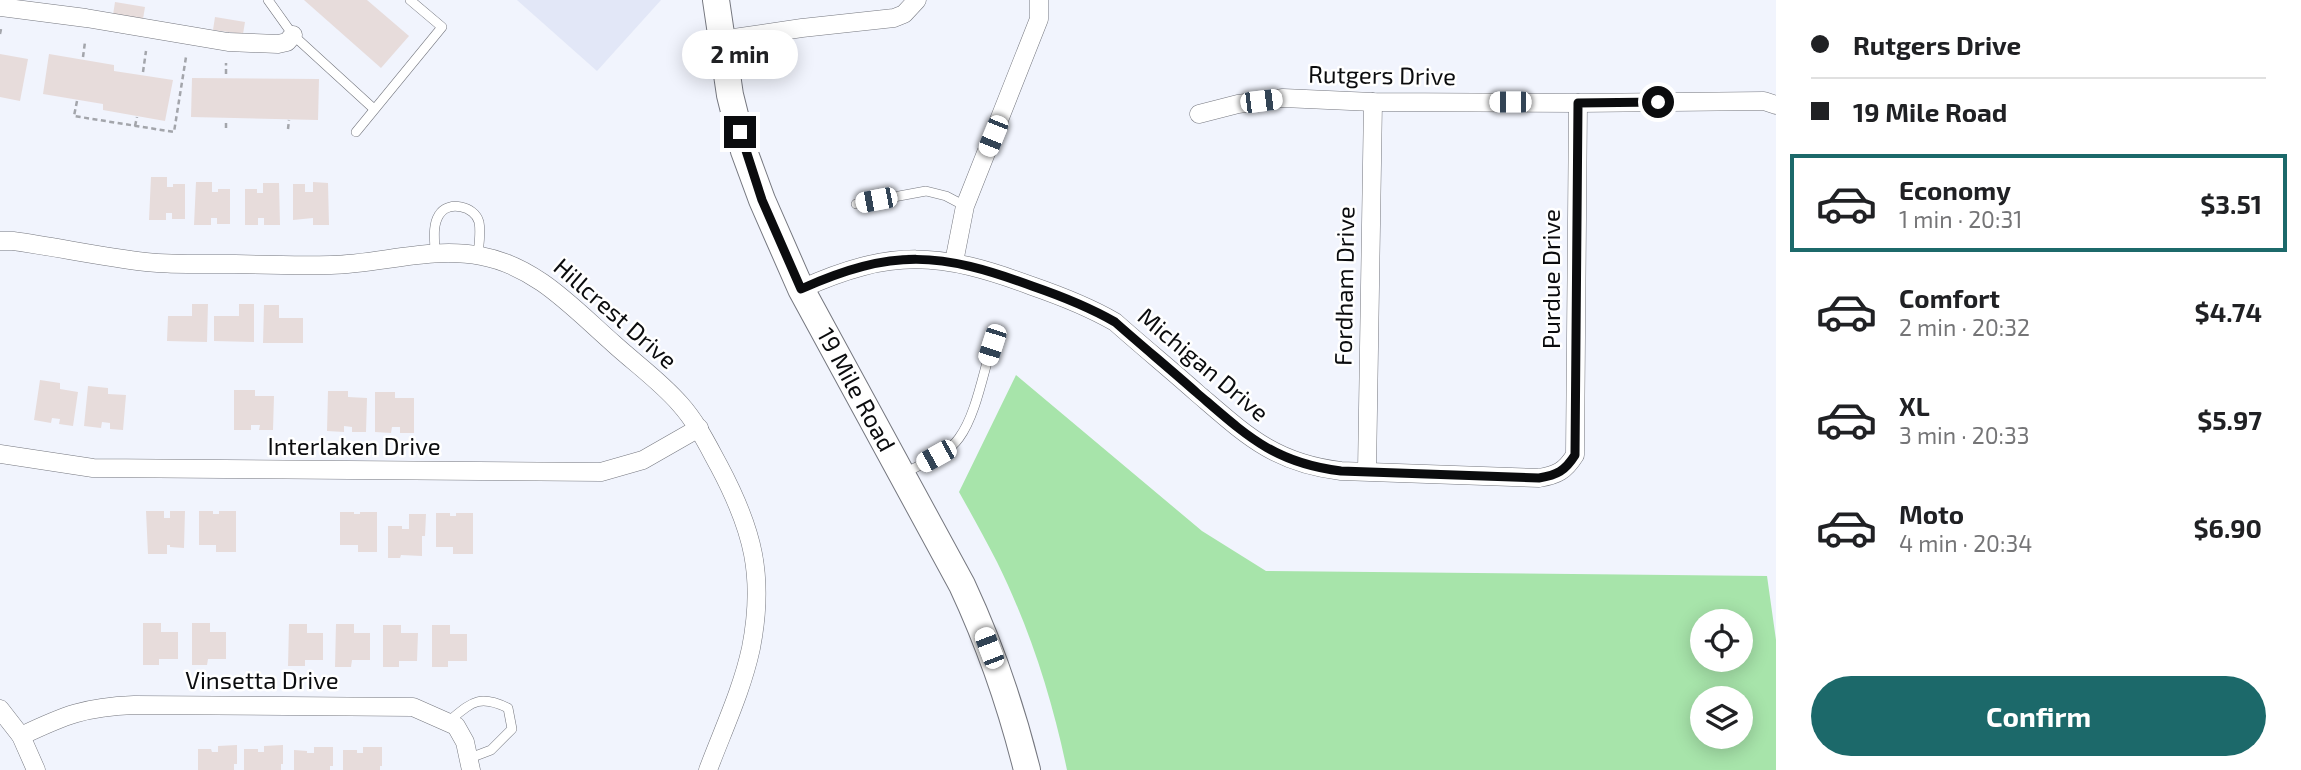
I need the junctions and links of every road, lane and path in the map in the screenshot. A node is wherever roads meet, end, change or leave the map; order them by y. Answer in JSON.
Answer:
{"nodes":[{"id":1,"x":268,"y":0,"type":"edge"},
{"id":2,"x":410,"y":0,"type":"edge"},
{"id":3,"x":716,"y":0,"type":"edge"},
{"id":4,"x":917,"y":0,"type":"edge"},
{"id":5,"x":1039,"y":0,"type":"edge"},
{"id":6,"x":0,"y":7,"type":"edge"},
{"id":7,"x":88,"y":9,"type":"edge"},
{"id":8,"x":293,"y":35,"type":"junction"},
{"id":9,"x":720,"y":40,"type":"junction"},
{"id":10,"x":85,"y":42,"type":"dead end"},
{"id":11,"x":146,"y":51,"type":"dead end"},
{"id":12,"x":83,"y":57,"type":"dead end"},
{"id":13,"x":186,"y":57,"type":"dead end"},
{"id":14,"x":226,"y":63,"type":"dead end"},
{"id":15,"x":144,"y":72,"type":"dead end"},
{"id":16,"x":226,"y":75,"type":"dead end"},
{"id":17,"x":76,"y":101,"type":"dead end"},
{"id":18,"x":1373,"y":102,"type":"junction"},
{"id":19,"x":1578,"y":103,"type":"junction"},
{"id":20,"x":1776,"y":105,"type":"edge"},
{"id":21,"x":374,"y":109,"type":"junction"},
{"id":22,"x":1199,"y":114,"type":"dead end"},
{"id":23,"x":136,"y":117,"type":"dead end"},
{"id":24,"x":226,"y":120,"type":"dead end"},
{"id":25,"x":289,"y":120,"type":"dead end"},
{"id":26,"x":135,"y":126,"type":"junction"},
{"id":27,"x":226,"y":128,"type":"dead end"},
{"id":28,"x":288,"y":129,"type":"dead end"},
{"id":29,"x":356,"y":132,"type":"dead end"},
{"id":30,"x":856,"y":204,"type":"dead end"},
{"id":31,"x":965,"y":206,"type":"junction"},
{"id":32,"x":0,"y":241,"type":"edge"},
{"id":33,"x":435,"y":253,"type":"junction"},
{"id":34,"x":478,"y":255,"type":"junction"},
{"id":35,"x":954,"y":262,"type":"junction"},
{"id":36,"x":801,"y":289,"type":"junction"},
{"id":37,"x":992,"y":345,"type":"dead end"},
{"id":38,"x":699,"y":428,"type":"junction"},
{"id":39,"x":0,"y":454,"type":"edge"},
{"id":40,"x":1575,"y":455,"type":"joint"},
{"id":41,"x":1367,"y":471,"type":"junction"},
{"id":42,"x":902,"y":475,"type":"junction"},
{"id":43,"x":0,"y":709,"type":"edge"},
{"id":44,"x":449,"y":721,"type":"junction"},
{"id":45,"x":21,"y":736,"type":"junction"},
{"id":46,"x":470,"y":764,"type":"edge"},
{"id":47,"x":36,"y":770,"type":"edge"},
{"id":48,"x":708,"y":770,"type":"edge"},
{"id":49,"x":1027,"y":770,"type":"edge"}],
"edges":[{"from":1,"to":8,"type":"lane"},
{"from":2,"to":21,"type":"lane"},
{"from":3,"to":9,"type":"street","name":"19 Mile Road"},
{"from":4,"to":9,"type":"street"},
{"from":5,"to":31,"type":"street"},
{"from":6,"to":7,"type":"street"},
{"from":7,"to":8,"type":"street"},
{"from":8,"to":21,"type":"lane"},
{"from":9,"to":36,"type":"street","name":"19 Mile Road"},
{"from":10,"to":12,"type":"path"},
{"from":11,"to":15,"type":"path"},
{"from":13,"to":26,"type":"path"},
{"from":14,"to":16,"type":"path"},
{"from":17,"to":26,"type":"path"},
{"from":18,"to":19,"type":"street","name":"Rutgers Drive"},
{"from":18,"to":22,"type":"street","name":"Rutgers Drive"},
{"from":18,"to":41,"type":"street","name":"Fordham Drive"},
{"from":19,"to":20,"type":"street","name":"Rutgers Drive"},
{"from":19,"to":40,"type":"street","name":"Purdue Drive"},
{"from":21,"to":29,"type":"lane"},
{"from":23,"to":26,"type":"path"},
{"from":24,"to":27,"type":"path"},
{"from":25,"to":28,"type":"path"},
{"from":30,"to":31,"type":"lane"},
{"from":31,"to":35,"type":"street"},
{"from":32,"to":33,"type":"street","name":"Hillcrest Drive"},
{"from":33,"to":34,"type":"street","name":"Hillcrest Drive"},
{"from":33,"to":34,"type":"lane"},
{"from":34,"to":38,"type":"street","name":"Hillcrest Drive"},
{"from":35,"to":36,"type":"street","name":"Michigan Drive"},
{"from":35,"to":41,"type":"street","name":"Michigan Drive"},
{"from":36,"to":42,"type":"street","name":"19 Mile Road"},
{"from":37,"to":42,"type":"lane"},
{"from":38,"to":39,"type":"street","name":"Interlaken Drive"},
{"from":38,"to":48,"type":"street","name":"Hillcrest Drive"},
{"from":40,"to":41,"type":"street","name":"Michigan Drive"},
{"from":42,"to":49,"type":"street","name":"19 Mile Road"},
{"from":43,"to":45,"type":"street"},
{"from":44,"to":45,"type":"street","name":"Vinsetta Drive"},
{"from":44,"to":46,"type":"street"},
{"from":44,"to":46,"type":"lane"},
{"from":45,"to":47,"type":"street"}]}
